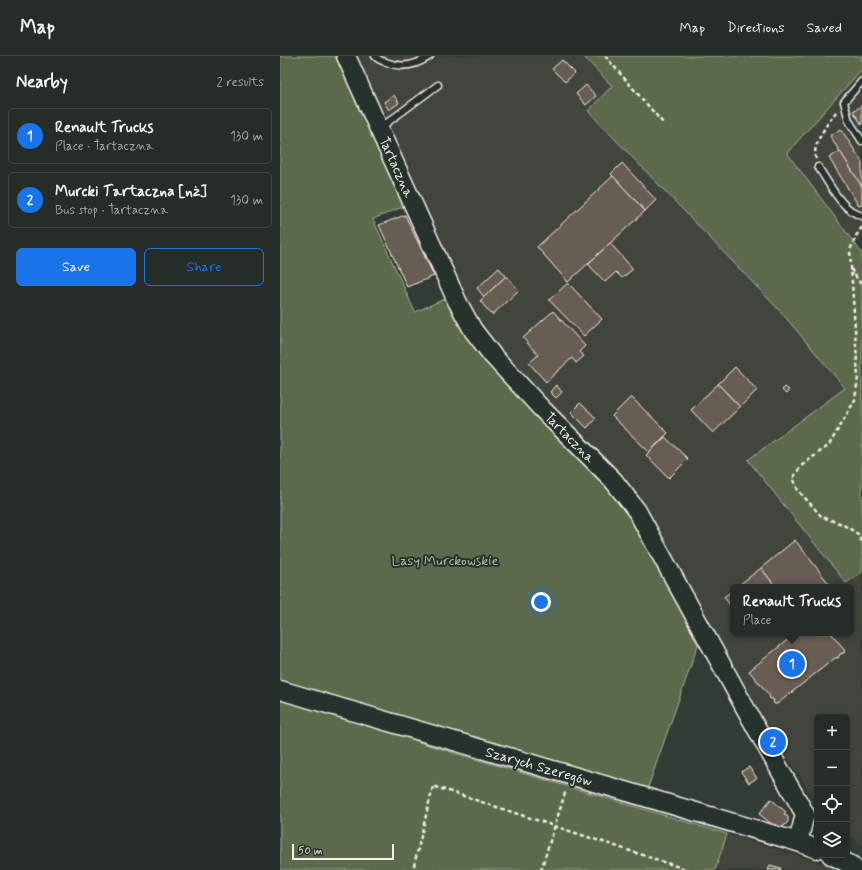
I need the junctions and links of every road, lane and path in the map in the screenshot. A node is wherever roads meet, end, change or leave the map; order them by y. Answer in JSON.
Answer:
{"nodes":[{"id":1,"x":346,"y":56,"type":"edge"},
{"id":2,"x":375,"y":56,"type":"edge"},
{"id":3,"x":430,"y":56,"type":"edge"},
{"id":4,"x":605,"y":56,"type":"edge"},
{"id":5,"x":862,"y":81,"type":"edge"},
{"id":6,"x":438,"y":85,"type":"dead end"},
{"id":7,"x":844,"y":102,"type":"junction"},
{"id":8,"x":663,"y":123,"type":"dead end"},
{"id":9,"x":379,"y":129,"type":"junction"},
{"id":10,"x":862,"y":141,"type":"edge"},
{"id":11,"x":818,"y":167,"type":"joint"},
{"id":12,"x":862,"y":216,"type":"edge"},
{"id":13,"x":862,"y":226,"type":"edge"},
{"id":14,"x":851,"y":268,"type":"junction"},
{"id":15,"x":862,"y":286,"type":"edge"},
{"id":16,"x":862,"y":543,"type":"edge"},
{"id":17,"x":280,"y":690,"type":"edge"},
{"id":18,"x":568,"y":784,"type":"dead end"},
{"id":19,"x":811,"y":819,"type":"edge"},
{"id":20,"x":554,"y":826,"type":"junction"},
{"id":21,"x":798,"y":842,"type":"junction"},
{"id":22,"x":814,"y":848,"type":"edge"},
{"id":23,"x":838,"y":858,"type":"edge"},
{"id":24,"x":851,"y":863,"type":"edge"},
{"id":25,"x":416,"y":870,"type":"edge"},
{"id":26,"x":541,"y":870,"type":"edge"},
{"id":27,"x":688,"y":870,"type":"edge"}],
"edges":[{"from":1,"to":9,"type":"street","name":"Tartaczna"},
{"from":2,"to":3,"type":"lane"},
{"from":4,"to":8,"type":"path"},
{"from":5,"to":7,"type":"lane"},
{"from":6,"to":9,"type":"lane"},
{"from":7,"to":10,"type":"lane"},
{"from":7,"to":11,"type":"path"},
{"from":9,"to":19,"type":"street","name":"Tartaczna"},
{"from":11,"to":12,"type":"lane"},
{"from":13,"to":14,"type":"path"},
{"from":14,"to":15,"type":"path"},
{"from":14,"to":16,"type":"path"},
{"from":17,"to":21,"type":"street","name":"Szarych Szeregów"},
{"from":18,"to":20,"type":"path"},
{"from":19,"to":21,"type":"street","name":"Tartaczna"},
{"from":20,"to":25,"type":"path"},
{"from":20,"to":26,"type":"path"},
{"from":20,"to":27,"type":"path"},
{"from":21,"to":22,"type":"street"},
{"from":23,"to":24,"type":"street"}]}
